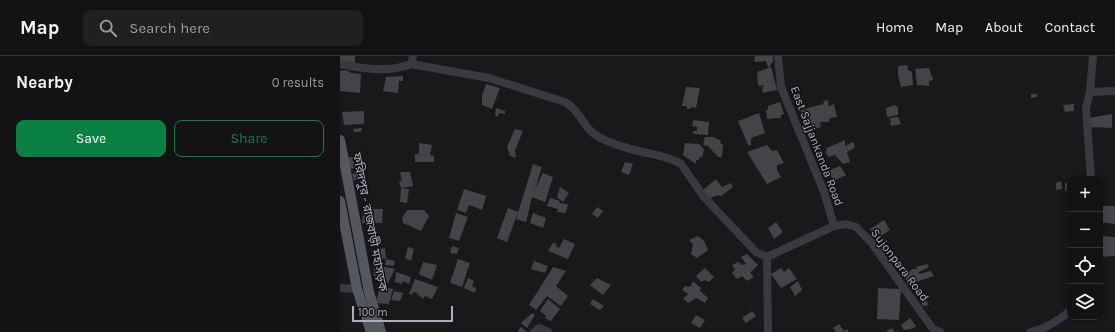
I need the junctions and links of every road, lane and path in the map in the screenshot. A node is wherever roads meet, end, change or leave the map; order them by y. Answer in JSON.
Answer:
{"nodes":[{"id":1,"x":778,"y":56,"type":"edge"},
{"id":2,"x":1093,"y":56,"type":"edge"},
{"id":3,"x":412,"y":60,"type":"edge"},
{"id":4,"x":340,"y":64,"type":"edge"},
{"id":5,"x":1115,"y":91,"type":"edge"},
{"id":6,"x":1090,"y":92,"type":"junction"},
{"id":7,"x":340,"y":140,"type":"edge"},
{"id":8,"x":1091,"y":176,"type":"edge"},
{"id":9,"x":340,"y":201,"type":"edge"},
{"id":10,"x":834,"y":226,"type":"junction"},
{"id":11,"x":767,"y":258,"type":"junction"},
{"id":12,"x":340,"y":288,"type":"edge"},
{"id":13,"x":357,"y":289,"type":"junction"},
{"id":14,"x":1067,"y":313,"type":"edge"},
{"id":15,"x":371,"y":332,"type":"edge"},
{"id":16,"x":382,"y":332,"type":"edge"},
{"id":17,"x":534,"y":332,"type":"edge"},
{"id":18,"x":548,"y":332,"type":"edge"},
{"id":19,"x":768,"y":332,"type":"edge"},
{"id":20,"x":940,"y":332,"type":"edge"},
{"id":21,"x":1031,"y":332,"type":"edge"}],
"edges":[{"from":1,"to":10,"type":"street","name":"East Sajjankanda Road"},
{"from":2,"to":6,"type":"street"},
{"from":3,"to":4,"type":"street"},
{"from":3,"to":11,"type":"street"},
{"from":5,"to":6,"type":"street"},
{"from":6,"to":8,"type":"street"},
{"from":7,"to":16,"type":"main road","name":"ফরিদপুর - রাজবাড়ী মহাসড়ক"},
{"from":9,"to":13,"type":"main road","name":"ফরিদপুর - রাজবাড়ী মহাসড়ক"},
{"from":10,"to":11,"type":"street"},
{"from":10,"to":20,"type":"street","name":"Sujonpara Road"},
{"from":11,"to":19,"type":"street"},
{"from":12,"to":13,"type":"street"},
{"from":13,"to":15,"type":"main road","name":"ফরিদপুর - রাজবাড়ী মহাসড়ক"},
{"from":14,"to":21,"type":"street"},
{"from":17,"to":18,"type":"street"}]}
